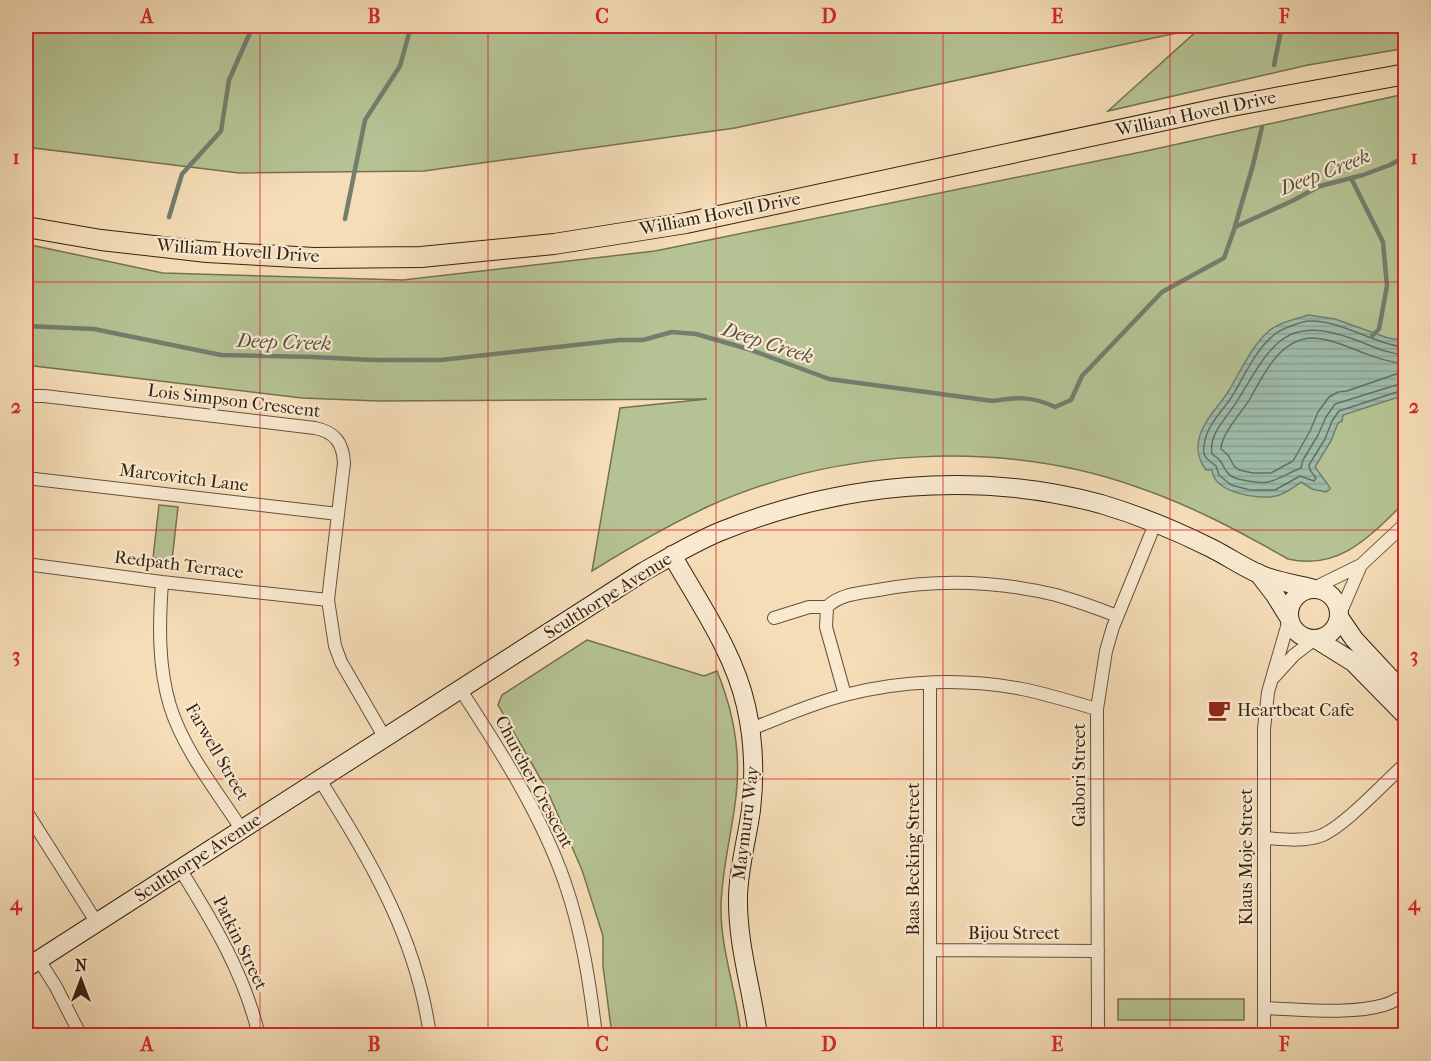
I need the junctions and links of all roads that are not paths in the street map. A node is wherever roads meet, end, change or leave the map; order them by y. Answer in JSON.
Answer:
{"nodes":[{"id":1,"x":1406,"y":74,"type":"edge"},
{"id":2,"x":26,"y":227,"type":"edge"},
{"id":3,"x":26,"y":399,"type":"edge"},
{"id":4,"x":26,"y":478,"type":"edge"},
{"id":5,"x":338,"y":514,"type":"junction"},
{"id":6,"x":1406,"y":523,"type":"edge"},
{"id":7,"x":1155,"y":524,"type":"junction"},
{"id":8,"x":672,"y":555,"type":"junction"},
{"id":9,"x":26,"y":564,"type":"edge"},
{"id":10,"x":1361,"y":565,"type":"junction"},
{"id":11,"x":1258,"y":573,"type":"junction"},
{"id":12,"x":162,"y":582,"type":"junction"},
{"id":13,"x":1313,"y":588,"type":"junction"},
{"id":14,"x":328,"y":600,"type":"junction"},
{"id":15,"x":827,"y":607,"type":"junction"},
{"id":16,"x":1117,"y":616,"type":"junction"},
{"id":17,"x":1339,"y":617,"type":"junction"},
{"id":18,"x":774,"y":618,"type":"dead end"},
{"id":19,"x":1288,"y":618,"type":"junction"},
{"id":20,"x":1316,"y":639,"type":"junction"},
{"id":21,"x":1271,"y":680,"type":"junction"},
{"id":22,"x":930,"y":683,"type":"junction"},
{"id":23,"x":460,"y":689,"type":"junction"},
{"id":24,"x":845,"y":695,"type":"junction"},
{"id":25,"x":1406,"y":695,"type":"edge"},
{"id":26,"x":1097,"y":709,"type":"junction"},
{"id":27,"x":1406,"y":716,"type":"edge"},
{"id":28,"x":751,"y":729,"type":"junction"},
{"id":29,"x":385,"y":738,"type":"junction"},
{"id":30,"x":1406,"y":763,"type":"edge"},
{"id":31,"x":320,"y":780,"type":"junction"},
{"id":32,"x":26,"y":811,"type":"edge"},
{"id":33,"x":242,"y":830,"type":"junction"},
{"id":34,"x":1264,"y":838,"type":"junction"},
{"id":35,"x":180,"y":869,"type":"junction"},
{"id":36,"x":97,"y":923,"type":"junction"},
{"id":37,"x":931,"y":950,"type":"junction"},
{"id":38,"x":1098,"y":951,"type":"junction"},
{"id":39,"x":32,"y":964,"type":"edge"},
{"id":40,"x":1406,"y":995,"type":"edge"},
{"id":41,"x":1264,"y":1008,"type":"junction"},
{"id":42,"x":81,"y":1035,"type":"edge"},
{"id":43,"x":259,"y":1035,"type":"edge"},
{"id":44,"x":430,"y":1035,"type":"edge"},
{"id":45,"x":596,"y":1035,"type":"edge"},
{"id":46,"x":758,"y":1035,"type":"edge"},
{"id":47,"x":930,"y":1035,"type":"edge"},
{"id":48,"x":1098,"y":1035,"type":"edge"},
{"id":49,"x":1264,"y":1035,"type":"edge"}],
"edges":[{"from":1,"to":2,"type":"main road","name":"William Hovell Drive"},
{"from":3,"to":5,"type":"street","name":"Lois Simpson Crescent"},
{"from":4,"to":5,"type":"street","name":"Marcovitch Lane"},
{"from":5,"to":14,"type":"street","name":"Lois Simpson Crescent"},
{"from":6,"to":10,"type":"street"},
{"from":7,"to":8,"type":"street","name":"Sculthorpe Avenue"},
{"from":7,"to":11,"type":"street","name":"Sculthorpe Avenue"},
{"from":7,"to":16,"type":"street","name":"Gabori Street"},
{"from":8,"to":23,"type":"street","name":"Sculthorpe Avenue"},
{"from":8,"to":28,"type":"street","name":"Maymuru Way"},
{"from":9,"to":12,"type":"street","name":"Redpath Terrace"},
{"from":10,"to":13,"type":"street"},
{"from":10,"to":17,"type":"street"},
{"from":11,"to":13,"type":"street","name":"Sculthorpe Avenue"},
{"from":11,"to":19,"type":"street","name":"Sculthorpe Avenue"},
{"from":12,"to":14,"type":"street","name":"Redpath Terrace"},
{"from":12,"to":33,"type":"street","name":"Farwell Street"},
{"from":13,"to":17,"type":"street"},
{"from":13,"to":19,"type":"street"},
{"from":14,"to":29,"type":"street","name":"Lois Simpson Crescent"},
{"from":15,"to":16,"type":"street"},
{"from":15,"to":18,"type":"street"},
{"from":15,"to":24,"type":"street"},
{"from":16,"to":26,"type":"street","name":"Gabori Street"},
{"from":17,"to":20,"type":"street"},
{"from":17,"to":25,"type":"street"},
{"from":19,"to":20,"type":"street"},
{"from":19,"to":21,"type":"street","name":"Klaus Moje Street"},
{"from":20,"to":21,"type":"street"},
{"from":20,"to":27,"type":"street"},
{"from":21,"to":34,"type":"street","name":"Klaus Moje Street"},
{"from":22,"to":24,"type":"street"},
{"from":22,"to":26,"type":"street"},
{"from":22,"to":37,"type":"street","name":"Baas Becking Street"},
{"from":23,"to":29,"type":"street","name":"Sculthorpe Avenue"},
{"from":23,"to":45,"type":"street","name":"Churcher Crescent"},
{"from":24,"to":28,"type":"street"},
{"from":26,"to":38,"type":"street","name":"Gabori Street"},
{"from":28,"to":46,"type":"street","name":"Maymuru Way"},
{"from":29,"to":31,"type":"street","name":"Sculthorpe Avenue"},
{"from":30,"to":34,"type":"street"},
{"from":31,"to":33,"type":"street","name":"Sculthorpe Avenue"},
{"from":31,"to":44,"type":"street"},
{"from":32,"to":36,"type":"street"},
{"from":33,"to":35,"type":"street","name":"Sculthorpe Avenue"},
{"from":34,"to":41,"type":"street","name":"Klaus Moje Street"},
{"from":35,"to":36,"type":"street","name":"Sculthorpe Avenue"},
{"from":35,"to":43,"type":"street","name":"Patkin Street"},
{"from":36,"to":39,"type":"street","name":"Sculthorpe Avenue"},
{"from":37,"to":38,"type":"street","name":"Bijou Street"},
{"from":37,"to":47,"type":"street","name":"Baas Becking Street"},
{"from":38,"to":48,"type":"street","name":"Gabori Street"},
{"from":39,"to":42,"type":"street"},
{"from":40,"to":41,"type":"street"},
{"from":41,"to":49,"type":"street","name":"Klaus Moje Street"}]}
